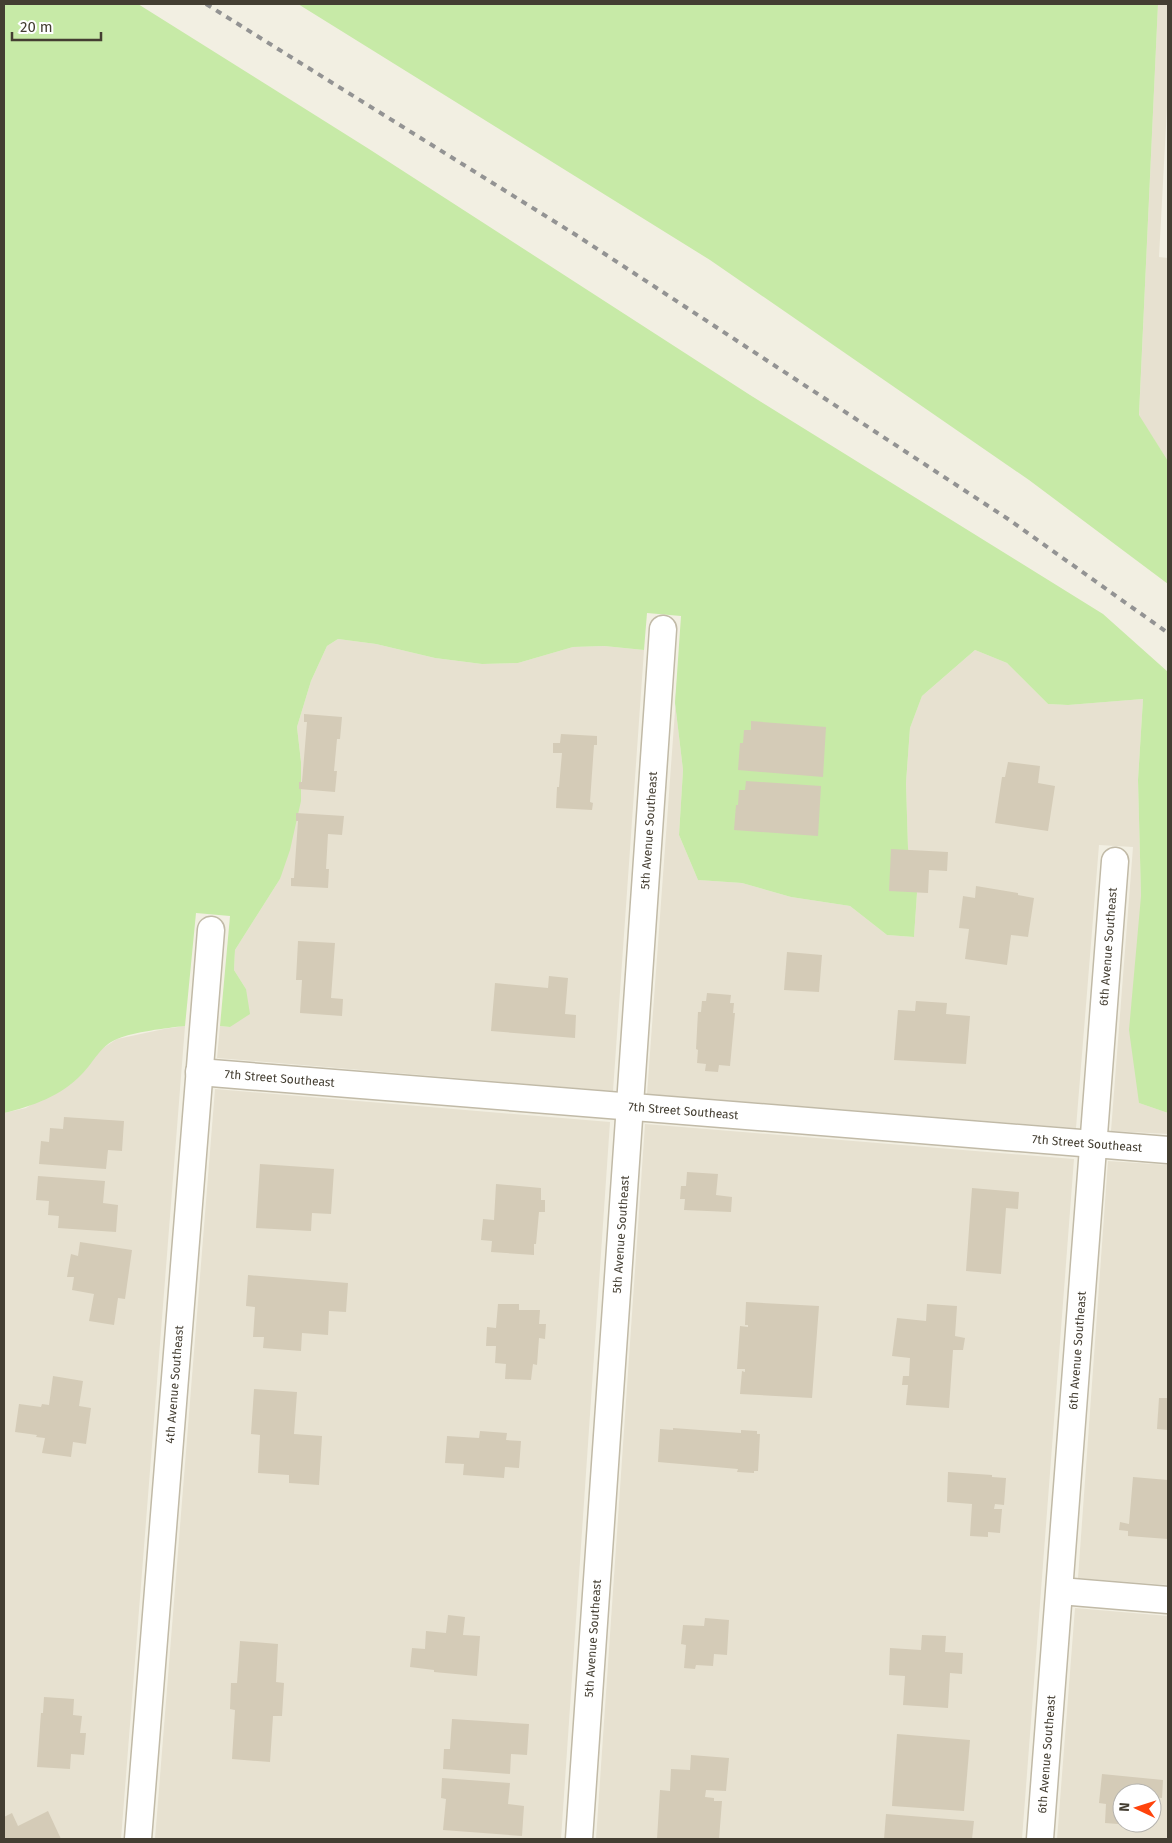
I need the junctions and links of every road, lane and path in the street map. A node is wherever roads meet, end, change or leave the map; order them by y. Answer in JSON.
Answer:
{"nodes":[{"id":1,"x":663,"y":630,"type":"dead end"},
{"id":2,"x":1115,"y":861,"type":"dead end"},
{"id":3,"x":211,"y":930,"type":"dead end"},
{"id":4,"x":199,"y":1072,"type":"junction"},
{"id":5,"x":629,"y":1108,"type":"junction"},
{"id":6,"x":1092,"y":1145,"type":"junction"},
{"id":7,"x":1168,"y":1150,"type":"edge"},
{"id":8,"x":1060,"y":1591,"type":"junction"},
{"id":9,"x":1168,"y":1600,"type":"edge"},
{"id":10,"x":138,"y":1839,"type":"edge"},
{"id":11,"x":579,"y":1839,"type":"edge"},
{"id":12,"x":1040,"y":1839,"type":"edge"}],
"edges":[{"from":1,"to":5,"type":"street","name":"5th Avenue Southeast"},
{"from":2,"to":6,"type":"street","name":"6th Avenue Southeast"},
{"from":3,"to":4,"type":"street","name":"4th Avenue Southeast"},
{"from":4,"to":5,"type":"street","name":"7th Street Southeast"},
{"from":4,"to":10,"type":"street","name":"4th Avenue Southeast"},
{"from":5,"to":6,"type":"street","name":"7th Street Southeast"},
{"from":5,"to":11,"type":"street","name":"5th Avenue Southeast"},
{"from":6,"to":7,"type":"street","name":"7th Street Southeast"},
{"from":6,"to":8,"type":"street","name":"6th Avenue Southeast"},
{"from":8,"to":9,"type":"street"},
{"from":8,"to":12,"type":"street","name":"6th Avenue Southeast"}]}
